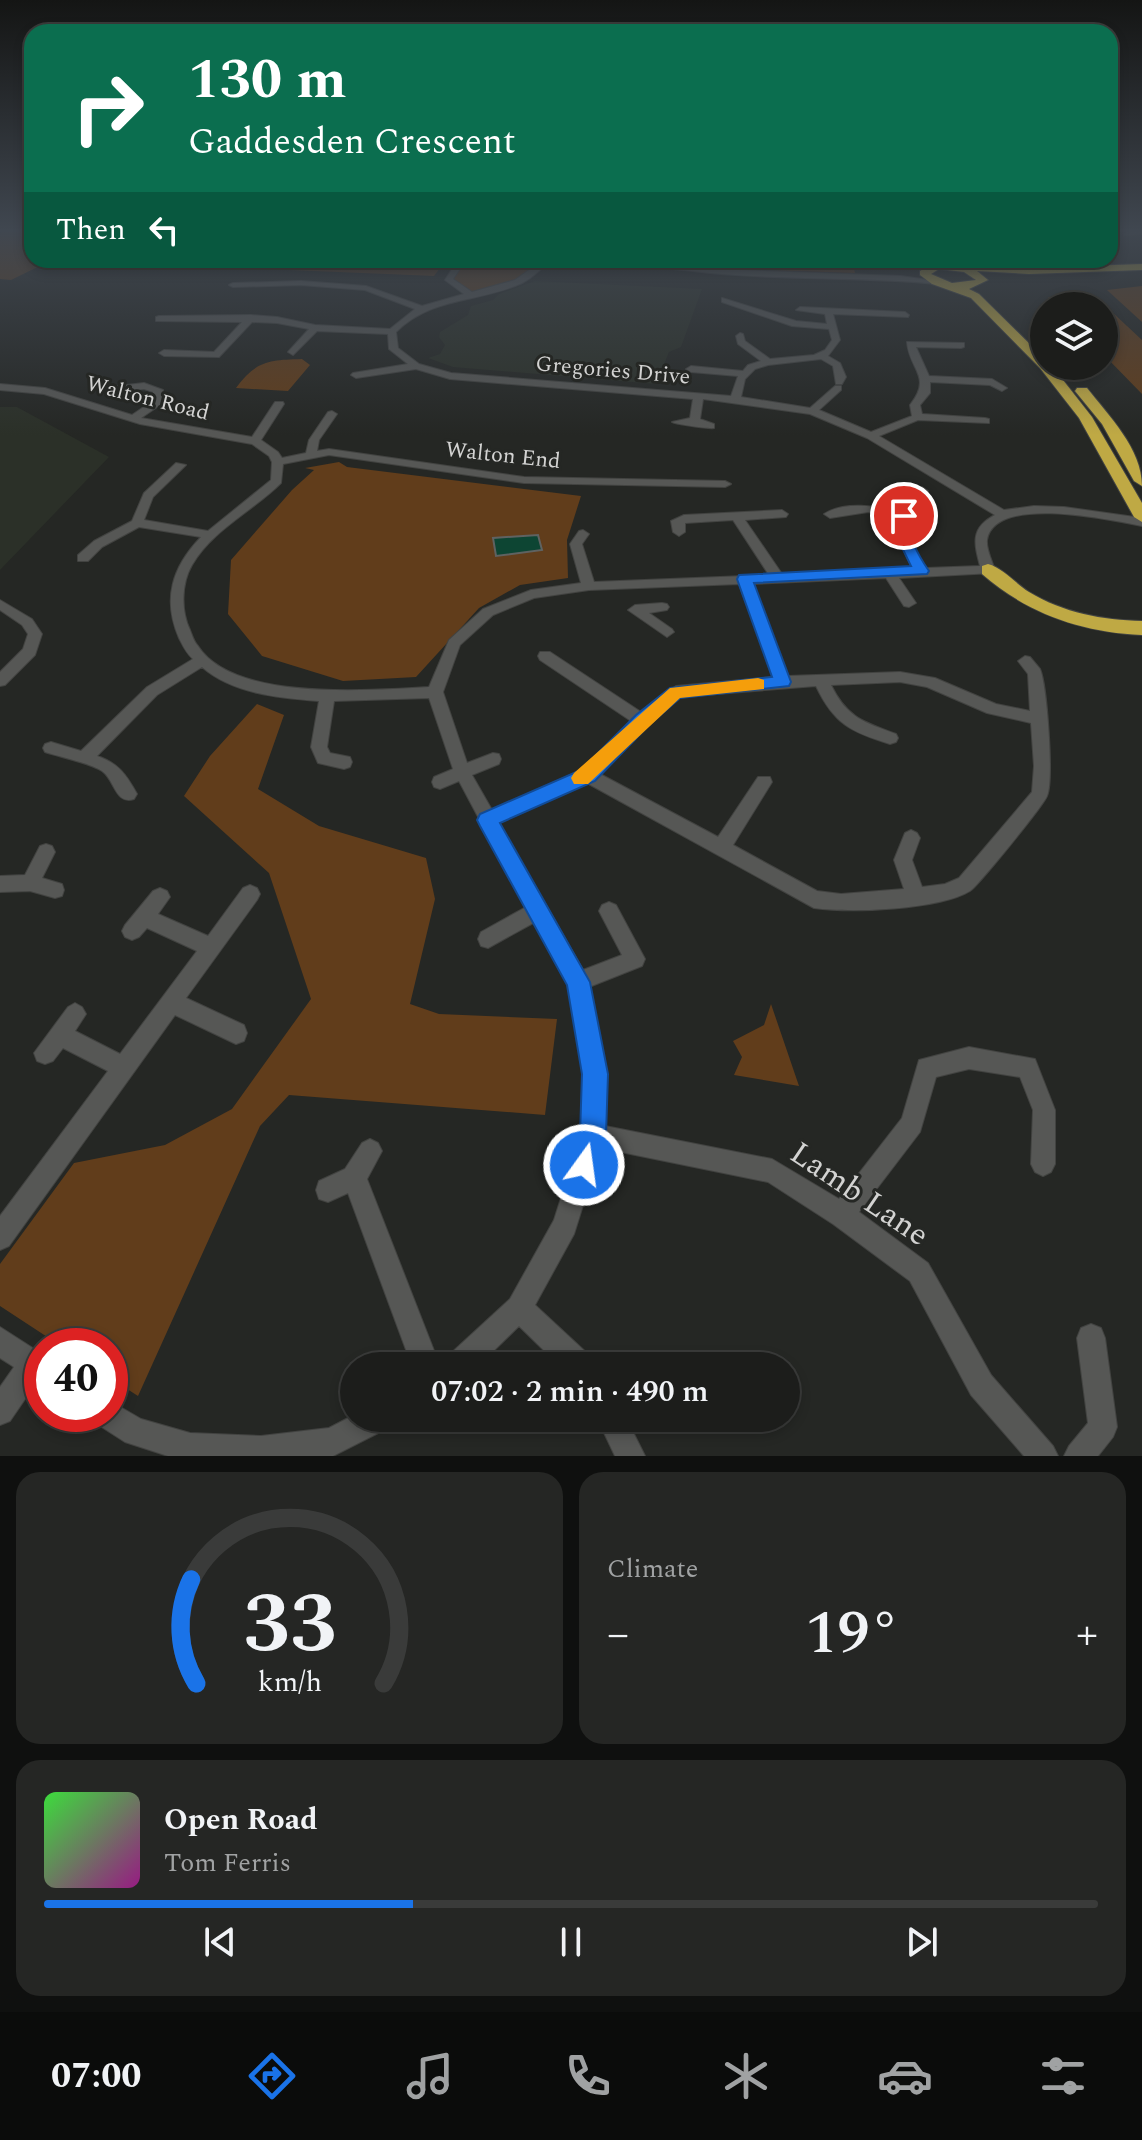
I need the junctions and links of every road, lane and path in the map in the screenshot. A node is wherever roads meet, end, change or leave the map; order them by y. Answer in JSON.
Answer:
{"nodes":[{"id":1,"x":398,"y":300,"type":"edge"},
{"id":2,"x":454,"y":300,"type":"edge"},
{"id":3,"x":979,"y":300,"type":"edge"},
{"id":4,"x":999,"y":300,"type":"edge"},
{"id":5,"x":729,"y":305,"type":"dead end"},
{"id":6,"x":422,"y":309,"type":"junction"},
{"id":7,"x":800,"y":310,"type":"dead end"},
{"id":8,"x":829,"y":314,"type":"junction"},
{"id":9,"x":906,"y":314,"type":"dead end"},
{"id":10,"x":251,"y":318,"type":"junction"},
{"id":11,"x":159,"y":319,"type":"dead end"},
{"id":12,"x":832,"y":327,"type":"junction"},
{"id":13,"x":315,"y":328,"type":"junction"},
{"id":14,"x":392,"y":332,"type":"junction"},
{"id":15,"x":1030,"y":334,"type":"edge"},
{"id":16,"x":728,"y":343,"type":"dead end"},
{"id":17,"x":961,"y":345,"type":"dead end"},
{"id":18,"x":293,"y":352,"type":"dead end"},
{"id":19,"x":1030,"y":352,"type":"edge"},
{"id":20,"x":164,"y":353,"type":"dead end"},
{"id":21,"x":216,"y":355,"type":"junction"},
{"id":22,"x":821,"y":355,"type":"junction"},
{"id":23,"x":230,"y":356,"type":"dead end"},
{"id":24,"x":769,"y":362,"type":"junction"},
{"id":25,"x":416,"y":366,"type":"junction"},
{"id":26,"x":691,"y":369,"type":"dead end"},
{"id":27,"x":741,"y":373,"type":"junction"},
{"id":28,"x":356,"y":375,"type":"dead end"},
{"id":29,"x":925,"y":379,"type":"junction"},
{"id":30,"x":1055,"y":380,"type":"edge"},
{"id":31,"x":1072,"y":380,"type":"edge"},
{"id":32,"x":997,"y":383,"type":"dead end"},
{"id":33,"x":0,"y":387,"type":"edge"},
{"id":34,"x":109,"y":390,"type":"dead end"},
{"id":35,"x":698,"y":396,"type":"junction"},
{"id":36,"x":735,"y":399,"type":"junction"},
{"id":37,"x":279,"y":404,"type":"dead end"},
{"id":38,"x":812,"y":411,"type":"junction"},
{"id":39,"x":332,"y":414,"type":"dead end"},
{"id":40,"x":917,"y":417,"type":"junction"},
{"id":41,"x":133,"y":419,"type":"junction"},
{"id":42,"x":695,"y":421,"type":"junction"},
{"id":43,"x":985,"y":421,"type":"dead end"},
{"id":44,"x":677,"y":422,"type":"dead end"},
{"id":45,"x":710,"y":426,"type":"dead end"},
{"id":46,"x":871,"y":436,"type":"junction"},
{"id":47,"x":255,"y":441,"type":"junction"},
{"id":48,"x":311,"y":454,"type":"junction"},
{"id":49,"x":278,"y":462,"type":"junction"},
{"id":50,"x":180,"y":465,"type":"dead end"},
{"id":51,"x":1142,"y":481,"type":"edge"},
{"id":52,"x":725,"y":484,"type":"dead end"},
{"id":53,"x":922,"y":491,"type":"dead end"},
{"id":54,"x":782,"y":514,"type":"dead end"},
{"id":55,"x":830,"y":514,"type":"dead end"},
{"id":56,"x":1003,"y":515,"type":"junction"},
{"id":57,"x":904,"y":516,"type":"junction"},
{"id":58,"x":738,"y":517,"type":"junction"},
{"id":59,"x":1142,"y":519,"type":"edge"},
{"id":60,"x":137,"y":523,"type":"junction"},
{"id":61,"x":679,"y":532,"type":"dead end"},
{"id":62,"x":583,"y":534,"type":"dead end"},
{"id":63,"x":210,"y":535,"type":"junction"},
{"id":64,"x":83,"y":558,"type":"dead end"},
{"id":65,"x":988,"y":570,"type":"junction"},
{"id":66,"x":921,"y":571,"type":"junction"},
{"id":67,"x":889,"y":572,"type":"junction"},
{"id":68,"x":777,"y":577,"type":"junction"},
{"id":69,"x":744,"y":579,"type":"junction"},
{"id":70,"x":628,"y":584,"type":"junction"},
{"id":71,"x":589,"y":586,"type":"junction"},
{"id":72,"x":909,"y":603,"type":"dead end"},
{"id":73,"x":0,"y":604,"type":"edge"},
{"id":74,"x":662,"y":607,"type":"dead end"},
{"id":75,"x":635,"y":610,"type":"junction"},
{"id":76,"x":1114,"y":628,"type":"junction"},
{"id":77,"x":1142,"y":628,"type":"edge"},
{"id":78,"x":667,"y":632,"type":"dead end"},
{"id":79,"x":1142,"y":641,"type":"edge"},
{"id":80,"x":554,"y":658,"type":"dead end"},
{"id":81,"x":203,"y":660,"type":"junction"},
{"id":82,"x":1025,"y":661,"type":"dead end"},
{"id":83,"x":0,"y":681,"type":"edge"},
{"id":84,"x":821,"y":681,"type":"junction"},
{"id":85,"x":783,"y":682,"type":"junction"},
{"id":86,"x":435,"y":692,"type":"junction"},
{"id":87,"x":327,"y":698,"type":"junction"},
{"id":88,"x":1039,"y":719,"type":"junction"},
{"id":89,"x":642,"y":720,"type":"junction"},
{"id":90,"x":890,"y":738,"type":"dead end"},
{"id":91,"x":51,"y":748,"type":"dead end"},
{"id":92,"x":85,"y":758,"type":"junction"},
{"id":93,"x":493,"y":759,"type":"dead end"},
{"id":94,"x":344,"y":762,"type":"dead end"},
{"id":95,"x":462,"y":772,"type":"junction"},
{"id":96,"x":588,"y":775,"type":"junction"},
{"id":97,"x":440,"y":782,"type":"dead end"},
{"id":98,"x":764,"y":782,"type":"dead end"},
{"id":99,"x":128,"y":794,"type":"dead end"},
{"id":100,"x":487,"y":820,"type":"junction"},
{"id":101,"x":911,"y":838,"type":"dead end"},
{"id":102,"x":722,"y":847,"type":"junction"},
{"id":103,"x":46,"y":852,"type":"dead end"},
{"id":104,"x":30,"y":883,"type":"junction"},
{"id":105,"x":0,"y":884,"type":"edge"},
{"id":106,"x":55,"y":890,"type":"dead end"},
{"id":107,"x":250,"y":894,"type":"dead end"},
{"id":108,"x":916,"y":896,"type":"junction"},
{"id":109,"x":160,"y":897,"type":"dead end"},
{"id":110,"x":538,"y":910,"type":"junction"},
{"id":111,"x":609,"y":911,"type":"dead end"},
{"id":112,"x":488,"y":939,"type":"dead end"},
{"id":113,"x":211,"y":947,"type":"junction"},
{"id":114,"x":578,"y":982,"type":"junction"},
{"id":115,"x":171,"y":1002,"type":"junction"},
{"id":116,"x":75,"y":1014,"type":"dead end"},
{"id":117,"x":236,"y":1033,"type":"dead end"},
{"id":118,"x":59,"y":1034,"type":"junction"},
{"id":119,"x":45,"y":1053,"type":"dead end"},
{"id":120,"x":123,"y":1067,"type":"junction"},
{"id":121,"x":593,"y":1135,"type":"junction"},
{"id":122,"x":370,"y":1151,"type":"dead end"},
{"id":123,"x":1043,"y":1164,"type":"dead end"},
{"id":124,"x":354,"y":1178,"type":"junction"},
{"id":125,"x":328,"y":1190,"type":"dead end"},
{"id":126,"x":842,"y":1215,"type":"junction"},
{"id":127,"x":0,"y":1237,"type":"edge"},
{"id":128,"x":519,"y":1308,"type":"junction"},
{"id":129,"x":1091,"y":1338,"type":"dead end"},
{"id":130,"x":0,"y":1341,"type":"edge"},
{"id":131,"x":421,"y":1352,"type":"edge"},
{"id":132,"x":473,"y":1352,"type":"edge"},
{"id":133,"x":565,"y":1352,"type":"edge"},
{"id":134,"x":24,"y":1359,"type":"edge"},
{"id":135,"x":24,"y":1383,"type":"edge"},
{"id":136,"x":0,"y":1411,"type":"edge"},
{"id":137,"x":128,"y":1428,"type":"edge"},
{"id":138,"x":357,"y":1432,"type":"edge"},
{"id":139,"x":618,"y":1432,"type":"edge"},
{"id":140,"x":332,"y":1449,"type":"edge"},
{"id":141,"x":630,"y":1456,"type":"edge"},
{"id":142,"x":1043,"y":1456,"type":"edge"},
{"id":143,"x":1079,"y":1456,"type":"edge"}],
"edges":[{"from":1,"to":6,"type":"street"},
{"from":2,"to":6,"type":"street"},
{"from":3,"to":19,"type":"highway"},
{"from":4,"to":15,"type":"highway"},
{"from":5,"to":12,"type":"street"},
{"from":6,"to":14,"type":"street"},
{"from":7,"to":8,"type":"street"},
{"from":8,"to":9,"type":"street"},
{"from":8,"to":12,"type":"street"},
{"from":10,"to":11,"type":"street"},
{"from":10,"to":13,"type":"street"},
{"from":10,"to":21,"type":"street"},
{"from":12,"to":22,"type":"street"},
{"from":13,"to":14,"type":"street"},
{"from":13,"to":18,"type":"street"},
{"from":14,"to":25,"type":"street"},
{"from":16,"to":24,"type":"street"},
{"from":17,"to":29,"type":"street"},
{"from":20,"to":21,"type":"street"},
{"from":21,"to":23,"type":"street"},
{"from":22,"to":24,"type":"street"},
{"from":22,"to":38,"type":"street"},
{"from":24,"to":27,"type":"street"},
{"from":25,"to":28,"type":"street"},
{"from":25,"to":35,"type":"street","name":"Gregories Drive"},
{"from":26,"to":27,"type":"street"},
{"from":27,"to":36,"type":"street"},
{"from":29,"to":32,"type":"street"},
{"from":29,"to":40,"type":"street"},
{"from":30,"to":59,"type":"highway"},
{"from":31,"to":51,"type":"highway"},
{"from":33,"to":41,"type":"street","name":"Walton Road"},
{"from":34,"to":41,"type":"street"},
{"from":35,"to":36,"type":"street","name":"Gregories Drive"},
{"from":35,"to":42,"type":"street"},
{"from":36,"to":38,"type":"street","name":"Gregories Drive"},
{"from":37,"to":47,"type":"street"},
{"from":38,"to":46,"type":"street","name":"Gregories Drive"},
{"from":39,"to":48,"type":"street"},
{"from":40,"to":43,"type":"street"},
{"from":40,"to":46,"type":"street"},
{"from":41,"to":47,"type":"street","name":"Walton Road"},
{"from":42,"to":44,"type":"street"},
{"from":42,"to":45,"type":"street"},
{"from":46,"to":56,"type":"street","name":"Gregories Drive"},
{"from":47,"to":49,"type":"street"},
{"from":48,"to":49,"type":"street","name":"Walton End"},
{"from":48,"to":52,"type":"street","name":"Walton End"},
{"from":49,"to":63,"type":"street"},
{"from":50,"to":60,"type":"street"},
{"from":53,"to":57,"type":"street"},
{"from":54,"to":58,"type":"street"},
{"from":55,"to":57,"type":"street"},
{"from":56,"to":59,"type":"street"},
{"from":56,"to":65,"type":"street"},
{"from":57,"to":66,"type":"street"},
{"from":58,"to":61,"type":"street"},
{"from":58,"to":68,"type":"street"},
{"from":60,"to":63,"type":"street"},
{"from":60,"to":64,"type":"street"},
{"from":62,"to":71,"type":"street"},
{"from":63,"to":81,"type":"street"},
{"from":65,"to":66,"type":"street"},
{"from":65,"to":76,"type":"highway"},
{"from":66,"to":67,"type":"street"},
{"from":67,"to":68,"type":"street"},
{"from":67,"to":72,"type":"street"},
{"from":68,"to":69,"type":"street"},
{"from":69,"to":70,"type":"street"},
{"from":69,"to":85,"type":"street"},
{"from":70,"to":71,"type":"street"},
{"from":70,"to":75,"type":"street"},
{"from":71,"to":86,"type":"street"},
{"from":73,"to":83,"type":"street"},
{"from":74,"to":75,"type":"street"},
{"from":75,"to":78,"type":"street"},
{"from":76,"to":77,"type":"highway"},
{"from":76,"to":79,"type":"highway"},
{"from":80,"to":89,"type":"street"},
{"from":81,"to":87,"type":"street"},
{"from":81,"to":92,"type":"street"},
{"from":82,"to":88,"type":"street"},
{"from":84,"to":85,"type":"street"},
{"from":84,"to":88,"type":"street"},
{"from":84,"to":90,"type":"street"},
{"from":85,"to":89,"type":"street"},
{"from":86,"to":87,"type":"street"},
{"from":86,"to":95,"type":"street"},
{"from":87,"to":94,"type":"street"},
{"from":88,"to":108,"type":"street"},
{"from":89,"to":96,"type":"street"},
{"from":91,"to":92,"type":"street"},
{"from":92,"to":99,"type":"street"},
{"from":93,"to":95,"type":"street"},
{"from":95,"to":97,"type":"street"},
{"from":95,"to":100,"type":"street"},
{"from":96,"to":100,"type":"street"},
{"from":96,"to":102,"type":"street"},
{"from":98,"to":102,"type":"street"},
{"from":100,"to":110,"type":"street"},
{"from":101,"to":108,"type":"street"},
{"from":102,"to":108,"type":"street"},
{"from":103,"to":104,"type":"street"},
{"from":104,"to":105,"type":"street"},
{"from":104,"to":106,"type":"street"},
{"from":107,"to":113,"type":"street"},
{"from":109,"to":113,"type":"street"},
{"from":110,"to":112,"type":"street"},
{"from":110,"to":114,"type":"street"},
{"from":111,"to":114,"type":"street"},
{"from":113,"to":115,"type":"street"},
{"from":114,"to":121,"type":"street"},
{"from":115,"to":117,"type":"street"},
{"from":115,"to":120,"type":"street"},
{"from":116,"to":118,"type":"street"},
{"from":118,"to":119,"type":"street"},
{"from":118,"to":120,"type":"street"},
{"from":120,"to":127,"type":"street"},
{"from":121,"to":126,"type":"street","name":"Lamb Lane"},
{"from":121,"to":128,"type":"street"},
{"from":122,"to":124,"type":"street"},
{"from":123,"to":126,"type":"street"},
{"from":124,"to":125,"type":"street"},
{"from":124,"to":131,"type":"street"},
{"from":126,"to":142,"type":"street","name":"Lamb Lane"},
{"from":128,"to":132,"type":"street"},
{"from":128,"to":133,"type":"street"},
{"from":129,"to":143,"type":"street"},
{"from":130,"to":134,"type":"street"},
{"from":135,"to":136,"type":"street"},
{"from":137,"to":140,"type":"street"},
{"from":138,"to":140,"type":"street"},
{"from":139,"to":141,"type":"street"}]}
